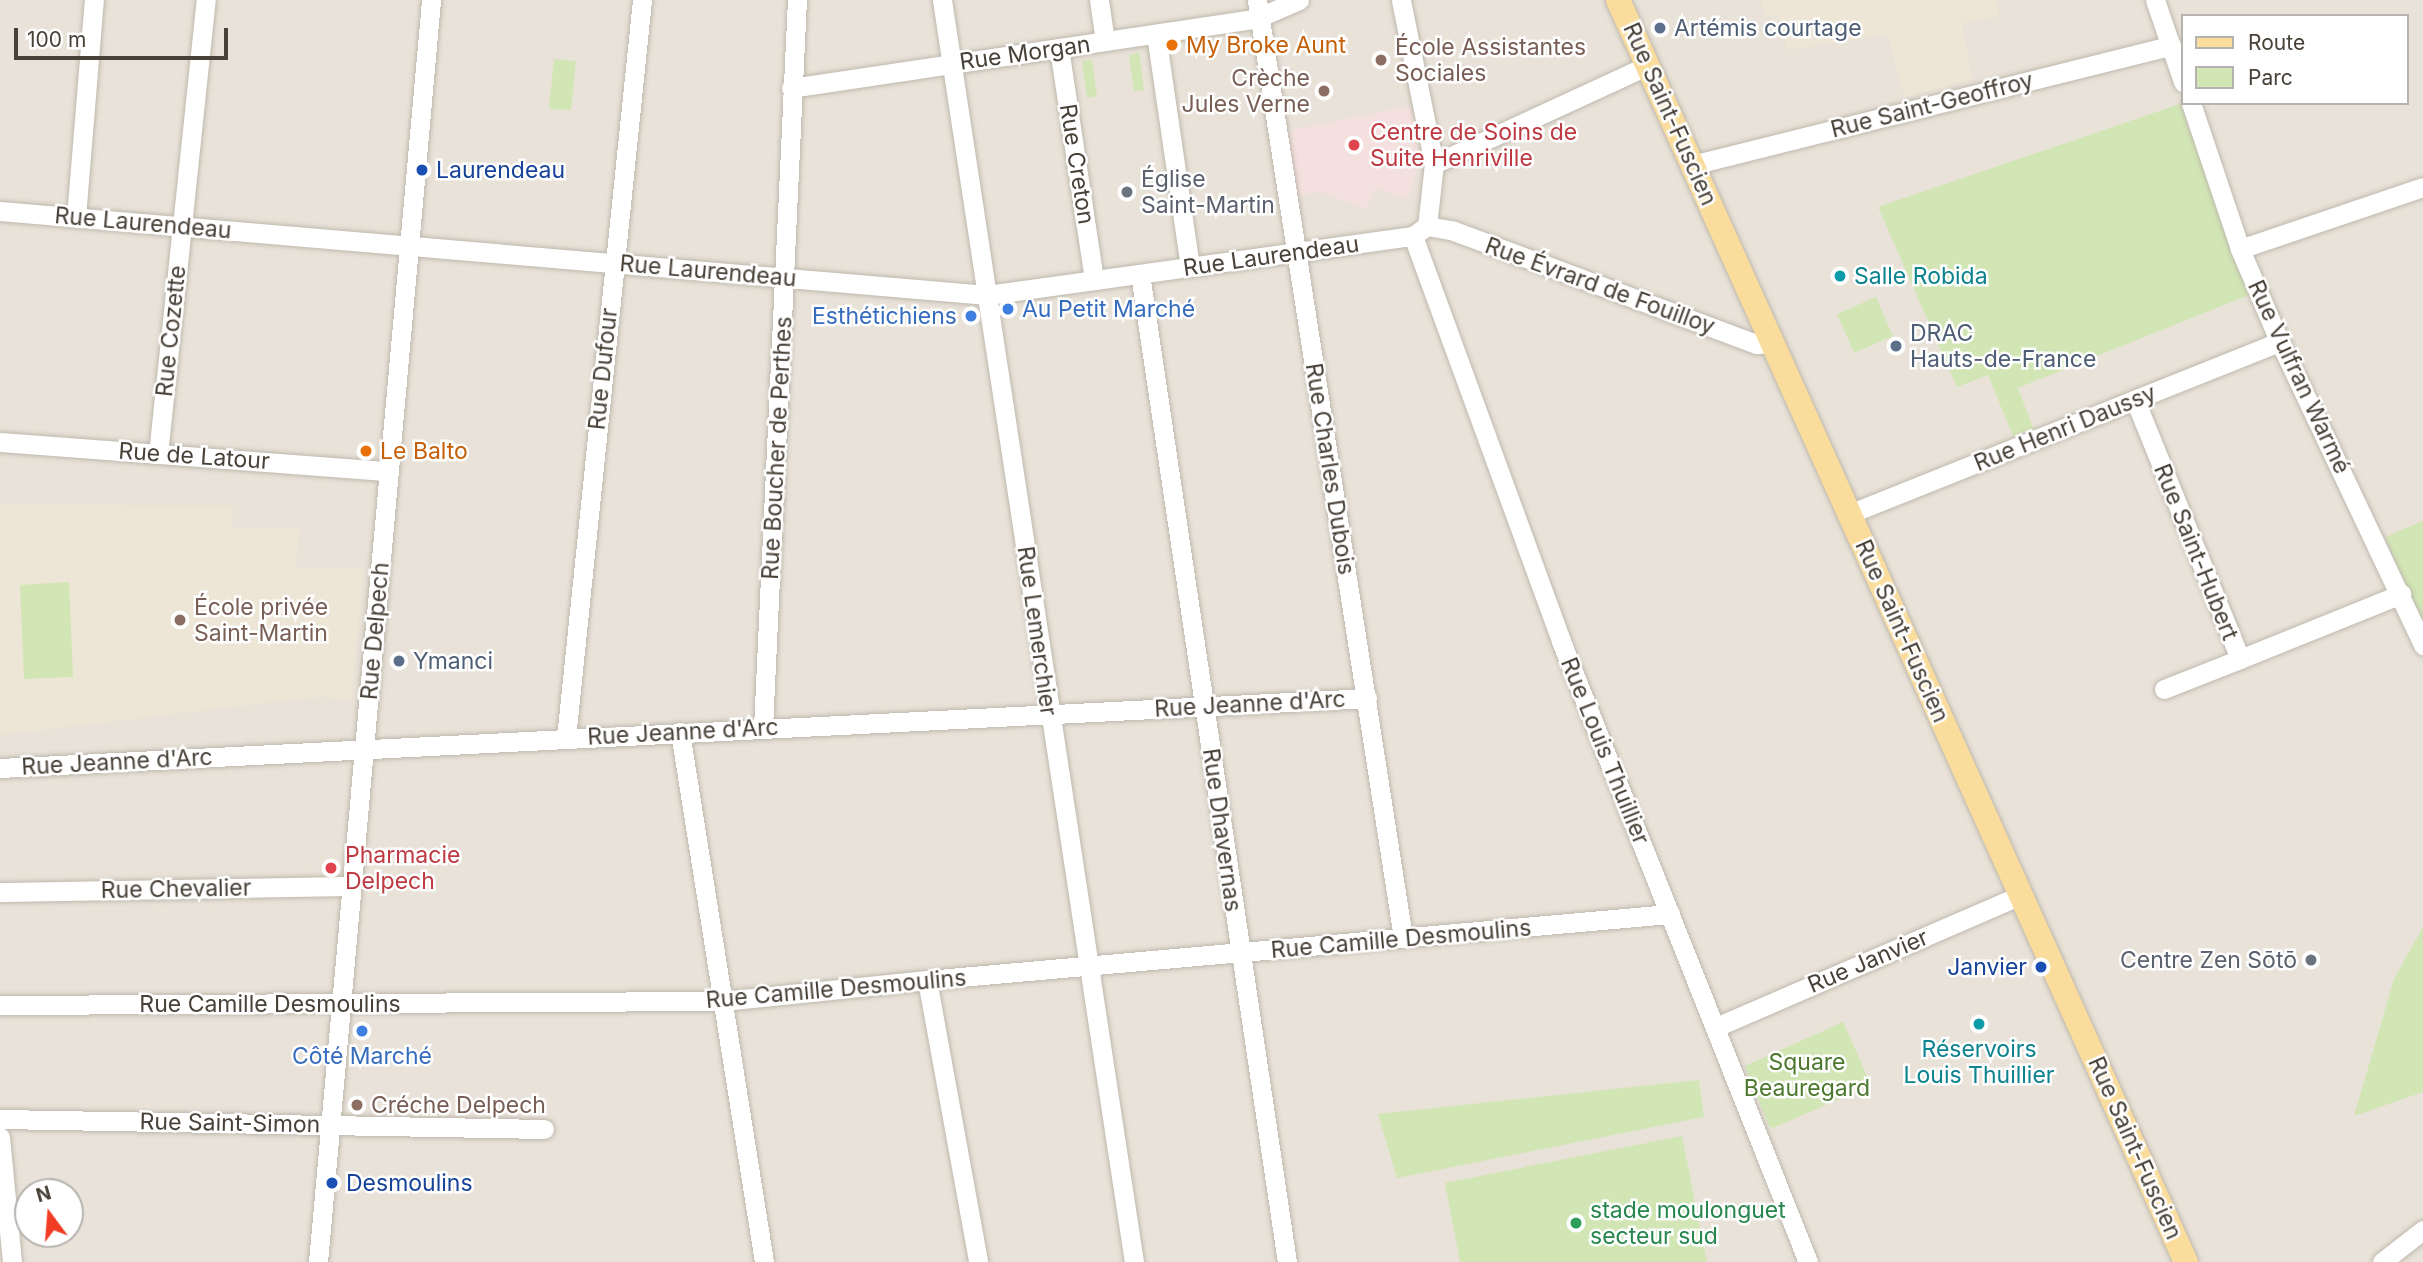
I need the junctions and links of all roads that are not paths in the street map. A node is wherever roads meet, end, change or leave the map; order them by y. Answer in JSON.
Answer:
{"nodes":[{"id":1,"x":94,"y":0,"type":"edge"},
{"id":2,"x":205,"y":0,"type":"edge"},
{"id":3,"x":431,"y":0,"type":"edge"},
{"id":4,"x":642,"y":0,"type":"edge"},
{"id":5,"x":797,"y":0,"type":"edge"},
{"id":6,"x":942,"y":0,"type":"edge"},
{"id":7,"x":1099,"y":0,"type":"edge"},
{"id":8,"x":1298,"y":0,"type":"edge"},
{"id":9,"x":1401,"y":0,"type":"edge"},
{"id":10,"x":1618,"y":0,"type":"edge"},
{"id":11,"x":2155,"y":0,"type":"edge"},
{"id":12,"x":1258,"y":9,"type":"edge"},
{"id":13,"x":1156,"y":34,"type":"junction"},
{"id":14,"x":1105,"y":41,"type":"junction"},
{"id":15,"x":2171,"y":46,"type":"junction"},
{"id":16,"x":1059,"y":48,"type":"junction"},
{"id":17,"x":952,"y":64,"type":"junction"},
{"id":18,"x":1648,"y":65,"type":"junction"},
{"id":19,"x":2182,"y":79,"type":"edge"},
{"id":20,"x":791,"y":88,"type":"junction"},
{"id":21,"x":2192,"y":105,"type":"edge"},
{"id":22,"x":1434,"y":164,"type":"junction"},
{"id":23,"x":1692,"y":165,"type":"junction"},
{"id":24,"x":2423,"y":187,"type":"edge"},
{"id":25,"x":0,"y":211,"type":"edge"},
{"id":26,"x":76,"y":217,"type":"junction"},
{"id":27,"x":182,"y":226,"type":"junction"},
{"id":28,"x":1420,"y":231,"type":"junction"},
{"id":29,"x":408,"y":246,"type":"junction"},
{"id":30,"x":2240,"y":248,"type":"junction"},
{"id":31,"x":1297,"y":252,"type":"junction"},
{"id":32,"x":613,"y":263,"type":"junction"},
{"id":33,"x":1190,"y":267,"type":"junction"},
{"id":34,"x":1140,"y":274,"type":"junction"},
{"id":35,"x":786,"y":278,"type":"junction"},
{"id":36,"x":1094,"y":280,"type":"junction"},
{"id":37,"x":987,"y":295,"type":"junction"},
{"id":38,"x":2280,"y":341,"type":"junction"},
{"id":39,"x":1772,"y":343,"type":"junction"},
{"id":40,"x":2135,"y":400,"type":"junction"},
{"id":41,"x":0,"y":442,"type":"edge"},
{"id":42,"x":158,"y":454,"type":"junction"},
{"id":43,"x":388,"y":471,"type":"junction"},
{"id":44,"x":1849,"y":514,"type":"junction"},
{"id":45,"x":2401,"y":594,"type":"junction"},
{"id":46,"x":2423,"y":645,"type":"edge"},
{"id":47,"x":2239,"y":659,"type":"junction"},
{"id":48,"x":2164,"y":689,"type":"dead end"},
{"id":49,"x":1367,"y":698,"type":"junction"},
{"id":50,"x":1204,"y":706,"type":"junction"},
{"id":51,"x":1049,"y":714,"type":"junction"},
{"id":52,"x":763,"y":728,"type":"junction"},
{"id":53,"x":680,"y":732,"type":"junction"},
{"id":54,"x":566,"y":738,"type":"junction"},
{"id":55,"x":365,"y":748,"type":"junction"},
{"id":56,"x":0,"y":768,"type":"edge"},
{"id":57,"x":352,"y":886,"type":"junction"},
{"id":58,"x":0,"y":892,"type":"edge"},
{"id":59,"x":2021,"y":895,"type":"junction"},
{"id":60,"x":1670,"y":914,"type":"junction"},
{"id":61,"x":1403,"y":938,"type":"junction"},
{"id":62,"x":1241,"y":954,"type":"junction"},
{"id":63,"x":1090,"y":967,"type":"junction"},
{"id":64,"x":927,"y":980,"type":"junction"},
{"id":65,"x":723,"y":1001,"type":"junction"},
{"id":66,"x":0,"y":1004,"type":"edge"},
{"id":67,"x":343,"y":1004,"type":"junction"},
{"id":68,"x":1716,"y":1027,"type":"junction"},
{"id":69,"x":0,"y":1119,"type":"edge"},
{"id":70,"x":331,"y":1125,"type":"junction"},
{"id":71,"x":544,"y":1129,"type":"dead end"},
{"id":72,"x":0,"y":1137,"type":"edge"},
{"id":73,"x":2423,"y":1230,"type":"edge"},
{"id":74,"x":12,"y":1262,"type":"edge"},
{"id":75,"x":318,"y":1262,"type":"edge"},
{"id":76,"x":764,"y":1262,"type":"edge"},
{"id":77,"x":978,"y":1262,"type":"edge"},
{"id":78,"x":1134,"y":1262,"type":"edge"},
{"id":79,"x":1287,"y":1262,"type":"edge"},
{"id":80,"x":1808,"y":1262,"type":"edge"},
{"id":81,"x":2186,"y":1262,"type":"edge"},
{"id":82,"x":2382,"y":1262,"type":"edge"}],
"edges":[{"from":1,"to":26,"type":"street"},
{"from":2,"to":27,"type":"street","name":"Rue Cozette"},
{"from":3,"to":29,"type":"street","name":"Rue Delpech"},
{"from":4,"to":32,"type":"street","name":"Rue Dufour"},
{"from":5,"to":20,"type":"street","name":"Rue Boucher de Perthes"},
{"from":6,"to":17,"type":"street","name":"Rue Lemerchier"},
{"from":7,"to":14,"type":"street"},
{"from":8,"to":12,"type":"street","name":"Rue Morgan"},
{"from":9,"to":22,"type":"street"},
{"from":10,"to":18,"type":"main road","name":"Rue Saint-Fuscien"},
{"from":11,"to":15,"type":"street"},
{"from":12,"to":13,"type":"street","name":"Rue Morgan"},
{"from":12,"to":31,"type":"street","name":"Rue Charles Dubois"},
{"from":13,"to":14,"type":"street","name":"Rue Morgan"},
{"from":13,"to":33,"type":"street"},
{"from":14,"to":16,"type":"street","name":"Rue Morgan"},
{"from":15,"to":19,"type":"street"},
{"from":15,"to":23,"type":"street","name":"Rue Saint-Geoffroy"},
{"from":16,"to":17,"type":"street","name":"Rue Morgan"},
{"from":16,"to":36,"type":"street","name":"Rue Creton"},
{"from":17,"to":20,"type":"street","name":"Rue Morgan"},
{"from":17,"to":37,"type":"street","name":"Rue Lemerchier"},
{"from":18,"to":22,"type":"street"},
{"from":18,"to":23,"type":"main road","name":"Rue Saint-Fuscien"},
{"from":20,"to":35,"type":"street","name":"Rue Boucher de Perthes"},
{"from":21,"to":30,"type":"street","name":"Rue Vulfran Warmé"},
{"from":22,"to":28,"type":"street"},
{"from":23,"to":39,"type":"main road","name":"Rue Saint-Fuscien"},
{"from":24,"to":30,"type":"street"},
{"from":25,"to":26,"type":"street","name":"Rue Laurendeau"},
{"from":26,"to":27,"type":"street","name":"Rue Laurendeau"},
{"from":27,"to":29,"type":"street","name":"Rue Laurendeau"},
{"from":27,"to":42,"type":"street","name":"Rue Cozette"},
{"from":28,"to":31,"type":"street","name":"Rue Laurendeau"},
{"from":28,"to":39,"type":"street","name":"Rue Évrard de Fouilloy"},
{"from":28,"to":60,"type":"street","name":"Rue Louis Thuillier"},
{"from":29,"to":32,"type":"street","name":"Rue Laurendeau"},
{"from":29,"to":43,"type":"street","name":"Rue Delpech"},
{"from":30,"to":38,"type":"street","name":"Rue Vulfran Warmé"},
{"from":31,"to":33,"type":"street","name":"Rue Laurendeau"},
{"from":31,"to":49,"type":"street","name":"Rue Charles Dubois"},
{"from":32,"to":35,"type":"street","name":"Rue Laurendeau"},
{"from":32,"to":54,"type":"street","name":"Rue Dufour"},
{"from":33,"to":34,"type":"street","name":"Rue Laurendeau"},
{"from":34,"to":36,"type":"street","name":"Rue Laurendeau"},
{"from":34,"to":50,"type":"street","name":"Rue Dhavernas"},
{"from":35,"to":37,"type":"street","name":"Rue Laurendeau"},
{"from":35,"to":52,"type":"street","name":"Rue Boucher de Perthes"},
{"from":36,"to":37,"type":"street","name":"Rue Laurendeau"},
{"from":37,"to":51,"type":"street","name":"Rue Lemerchier"},
{"from":38,"to":40,"type":"street","name":"Rue Henri Daussy"},
{"from":38,"to":45,"type":"street","name":"Rue Vulfran Warmé"},
{"from":39,"to":44,"type":"main road","name":"Rue Saint-Fuscien"},
{"from":40,"to":44,"type":"street","name":"Rue Henri Daussy"},
{"from":40,"to":47,"type":"street","name":"Rue Saint-Hubert"},
{"from":41,"to":42,"type":"street","name":"Rue de Latour"},
{"from":42,"to":43,"type":"street","name":"Rue de Latour"},
{"from":43,"to":55,"type":"street","name":"Rue Delpech"},
{"from":44,"to":59,"type":"main road","name":"Rue Saint-Fuscien"},
{"from":45,"to":46,"type":"street","name":"Rue Vulfran Warmé"},
{"from":45,"to":47,"type":"street","name":"Rue Saint-Hubert"},
{"from":47,"to":48,"type":"street"},
{"from":49,"to":50,"type":"street","name":"Rue Jeanne d'Arc"},
{"from":49,"to":61,"type":"street","name":"Rue Charles Dubois"},
{"from":50,"to":51,"type":"street","name":"Rue Jeanne d'Arc"},
{"from":50,"to":62,"type":"street","name":"Rue Dhavernas"},
{"from":51,"to":52,"type":"street","name":"Rue Jeanne d'Arc"},
{"from":51,"to":63,"type":"street","name":"Rue Lemerchier"},
{"from":52,"to":53,"type":"street","name":"Rue Jeanne d'Arc"},
{"from":53,"to":54,"type":"street","name":"Rue Jeanne d'Arc"},
{"from":53,"to":65,"type":"street"},
{"from":54,"to":55,"type":"street","name":"Rue Jeanne d'Arc"},
{"from":55,"to":56,"type":"street","name":"Rue Jeanne d'Arc"},
{"from":55,"to":57,"type":"street","name":"Rue Delpech"},
{"from":57,"to":58,"type":"street","name":"Rue Chevalier"},
{"from":57,"to":67,"type":"street","name":"Rue Delpech"},
{"from":59,"to":68,"type":"street","name":"Rue Janvier"},
{"from":59,"to":81,"type":"main road","name":"Rue Saint-Fuscien"},
{"from":60,"to":61,"type":"street","name":"Rue Camille Desmoulins"},
{"from":60,"to":68,"type":"street","name":"Rue Louis Thuillier"},
{"from":61,"to":62,"type":"street","name":"Rue Camille Desmoulins"},
{"from":62,"to":63,"type":"street","name":"Rue Camille Desmoulins"},
{"from":62,"to":79,"type":"street","name":"Rue Dhavernas"},
{"from":63,"to":64,"type":"street","name":"Rue Camille Desmoulins"},
{"from":63,"to":78,"type":"street","name":"Rue Lemerchier"},
{"from":64,"to":65,"type":"street","name":"Rue Camille Desmoulins"},
{"from":64,"to":77,"type":"street"},
{"from":65,"to":67,"type":"street","name":"Rue Camille Desmoulins"},
{"from":65,"to":76,"type":"street"},
{"from":66,"to":67,"type":"street","name":"Rue Camille Desmoulins"},
{"from":67,"to":70,"type":"street","name":"Rue Delpech"},
{"from":68,"to":80,"type":"street","name":"Rue Louis Thuillier"},
{"from":69,"to":70,"type":"street","name":"Rue Saint-Simon"},
{"from":70,"to":71,"type":"street","name":"Rue Saint-Simon"},
{"from":70,"to":75,"type":"street","name":"Rue Delpech"},
{"from":72,"to":74,"type":"street"},
{"from":73,"to":82,"type":"street"}]}
